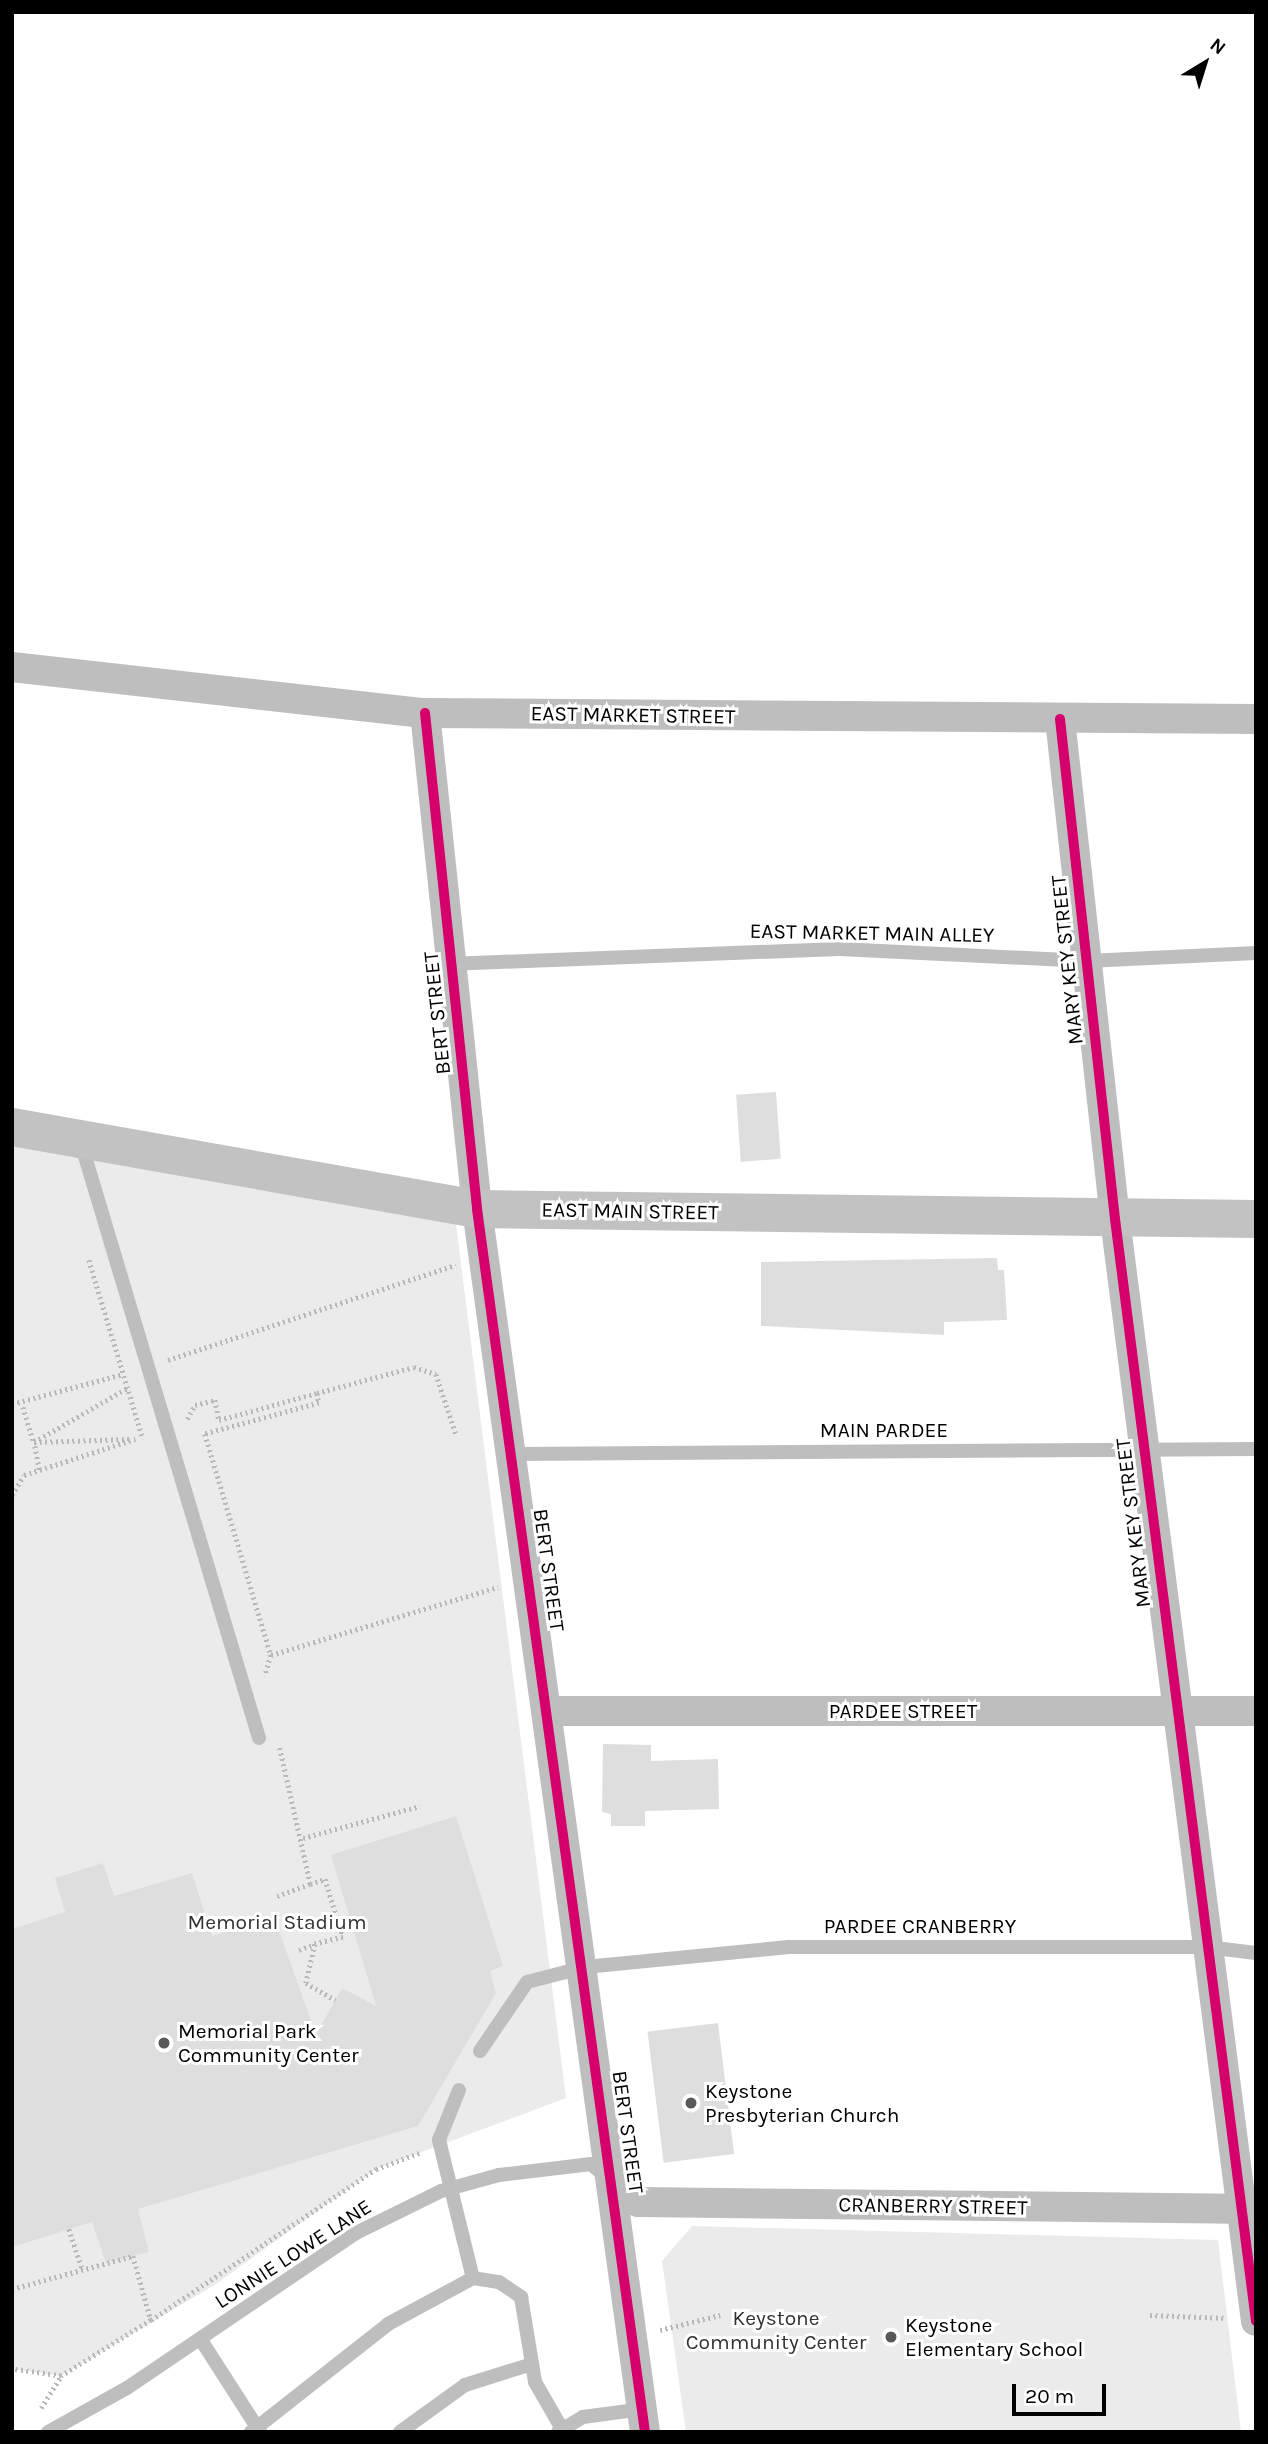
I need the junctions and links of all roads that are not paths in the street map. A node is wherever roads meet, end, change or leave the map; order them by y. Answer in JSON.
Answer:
{"nodes":[{"id":1,"x":12,"y":667,"type":"edge"},
{"id":2,"x":425,"y":713,"type":"junction"},
{"id":3,"x":1060,"y":719,"type":"junction"},
{"id":4,"x":1256,"y":719,"type":"edge"},
{"id":5,"x":1256,"y":953,"type":"edge"},
{"id":6,"x":1087,"y":961,"type":"junction"},
{"id":7,"x":449,"y":964,"type":"junction"},
{"id":8,"x":12,"y":1127,"type":"edge"},
{"id":9,"x":79,"y":1139,"type":"junction"},
{"id":10,"x":477,"y":1209,"type":"junction"},
{"id":11,"x":1115,"y":1219,"type":"junction"},
{"id":12,"x":1256,"y":1219,"type":"edge"},
{"id":13,"x":1256,"y":1449,"type":"edge"},
{"id":14,"x":1143,"y":1451,"type":"junction"},
{"id":15,"x":513,"y":1454,"type":"junction"},
{"id":16,"x":551,"y":1711,"type":"junction"},
{"id":17,"x":1256,"y":1711,"type":"edge"},
{"id":18,"x":1175,"y":1712,"type":"junction"},
{"id":19,"x":259,"y":1738,"type":"dead end"},
{"id":20,"x":1207,"y":1947,"type":"junction"},
{"id":21,"x":1256,"y":1953,"type":"edge"},
{"id":22,"x":585,"y":1967,"type":"junction"},
{"id":23,"x":480,"y":2051,"type":"dead end"},
{"id":24,"x":459,"y":2091,"type":"dead end"},
{"id":25,"x":616,"y":2186,"type":"junction"},
{"id":26,"x":454,"y":2187,"type":"junction"},
{"id":27,"x":1249,"y":2209,"type":"edge"},
{"id":28,"x":473,"y":2278,"type":"junction"},
{"id":29,"x":1256,"y":2320,"type":"edge"},
{"id":30,"x":201,"y":2340,"type":"junction"},
{"id":31,"x":532,"y":2364,"type":"junction"},
{"id":32,"x":644,"y":2420,"type":"edge"},
{"id":33,"x":256,"y":2430,"type":"edge"},
{"id":34,"x":560,"y":2430,"type":"edge"},
{"id":35,"x":48,"y":2432,"type":"edge"},
{"id":36,"x":400,"y":2432,"type":"edge"}],
"edges":[{"from":1,"to":2,"type":"street","name":"EAST MARKET STREET"},
{"from":2,"to":3,"type":"street","name":"EAST MARKET STREET"},
{"from":2,"to":7,"type":"street","name":"BERT STREET"},
{"from":3,"to":4,"type":"street","name":"EAST MARKET STREET"},
{"from":3,"to":6,"type":"street","name":"MARY KEY STREET"},
{"from":5,"to":6,"type":"lane","name":"EAST MARKET MAIN ALLEY"},
{"from":6,"to":7,"type":"lane","name":"EAST MARKET MAIN ALLEY"},
{"from":6,"to":11,"type":"street","name":"MARY KEY STREET"},
{"from":7,"to":10,"type":"street","name":"BERT STREET"},
{"from":8,"to":9,"type":"main road","name":"EAST MAIN STREET"},
{"from":9,"to":10,"type":"main road","name":"EAST MAIN STREET"},
{"from":9,"to":19,"type":"lane"},
{"from":10,"to":11,"type":"main road","name":"EAST MAIN STREET"},
{"from":10,"to":15,"type":"street","name":"BERT STREET"},
{"from":11,"to":12,"type":"main road","name":"EAST MAIN STREET"},
{"from":11,"to":14,"type":"street","name":"MARY KEY STREET"},
{"from":13,"to":14,"type":"lane","name":"MAIN PARDEE"},
{"from":14,"to":15,"type":"lane","name":"MAIN PARDEE"},
{"from":14,"to":18,"type":"street","name":"MARY KEY STREET"},
{"from":15,"to":16,"type":"street","name":"BERT STREET"},
{"from":16,"to":18,"type":"street","name":"PARDEE STREET"},
{"from":16,"to":22,"type":"street","name":"BERT STREET"},
{"from":17,"to":18,"type":"street","name":"PARDEE STREET"},
{"from":18,"to":20,"type":"street","name":"MARY KEY STREET"},
{"from":20,"to":21,"type":"lane","name":"PARDEE CRANBERRY"},
{"from":20,"to":22,"type":"lane","name":"PARDEE CRANBERRY"},
{"from":20,"to":27,"type":"street","name":"MARY KEY STREET"},
{"from":22,"to":23,"type":"lane","name":"PARDEE CRANBERRY"},
{"from":22,"to":25,"type":"street","name":"BERT STREET"},
{"from":24,"to":26,"type":"lane"},
{"from":25,"to":26,"type":"lane","name":"LONNIE LOWE LANE"},
{"from":25,"to":27,"type":"street","name":"CRANBERRY STREET"},
{"from":25,"to":32,"type":"street","name":"BERT STREET"},
{"from":26,"to":28,"type":"lane"},
{"from":26,"to":30,"type":"lane","name":"LONNIE LOWE LANE"},
{"from":27,"to":29,"type":"street","name":"MARY KEY STREET"},
{"from":28,"to":31,"type":"lane"},
{"from":28,"to":33,"type":"lane"},
{"from":30,"to":33,"type":"lane"},
{"from":30,"to":35,"type":"lane","name":"LONNIE LOWE LANE"},
{"from":31,"to":34,"type":"lane"},
{"from":31,"to":36,"type":"lane"},
{"from":32,"to":34,"type":"lane"}]}
